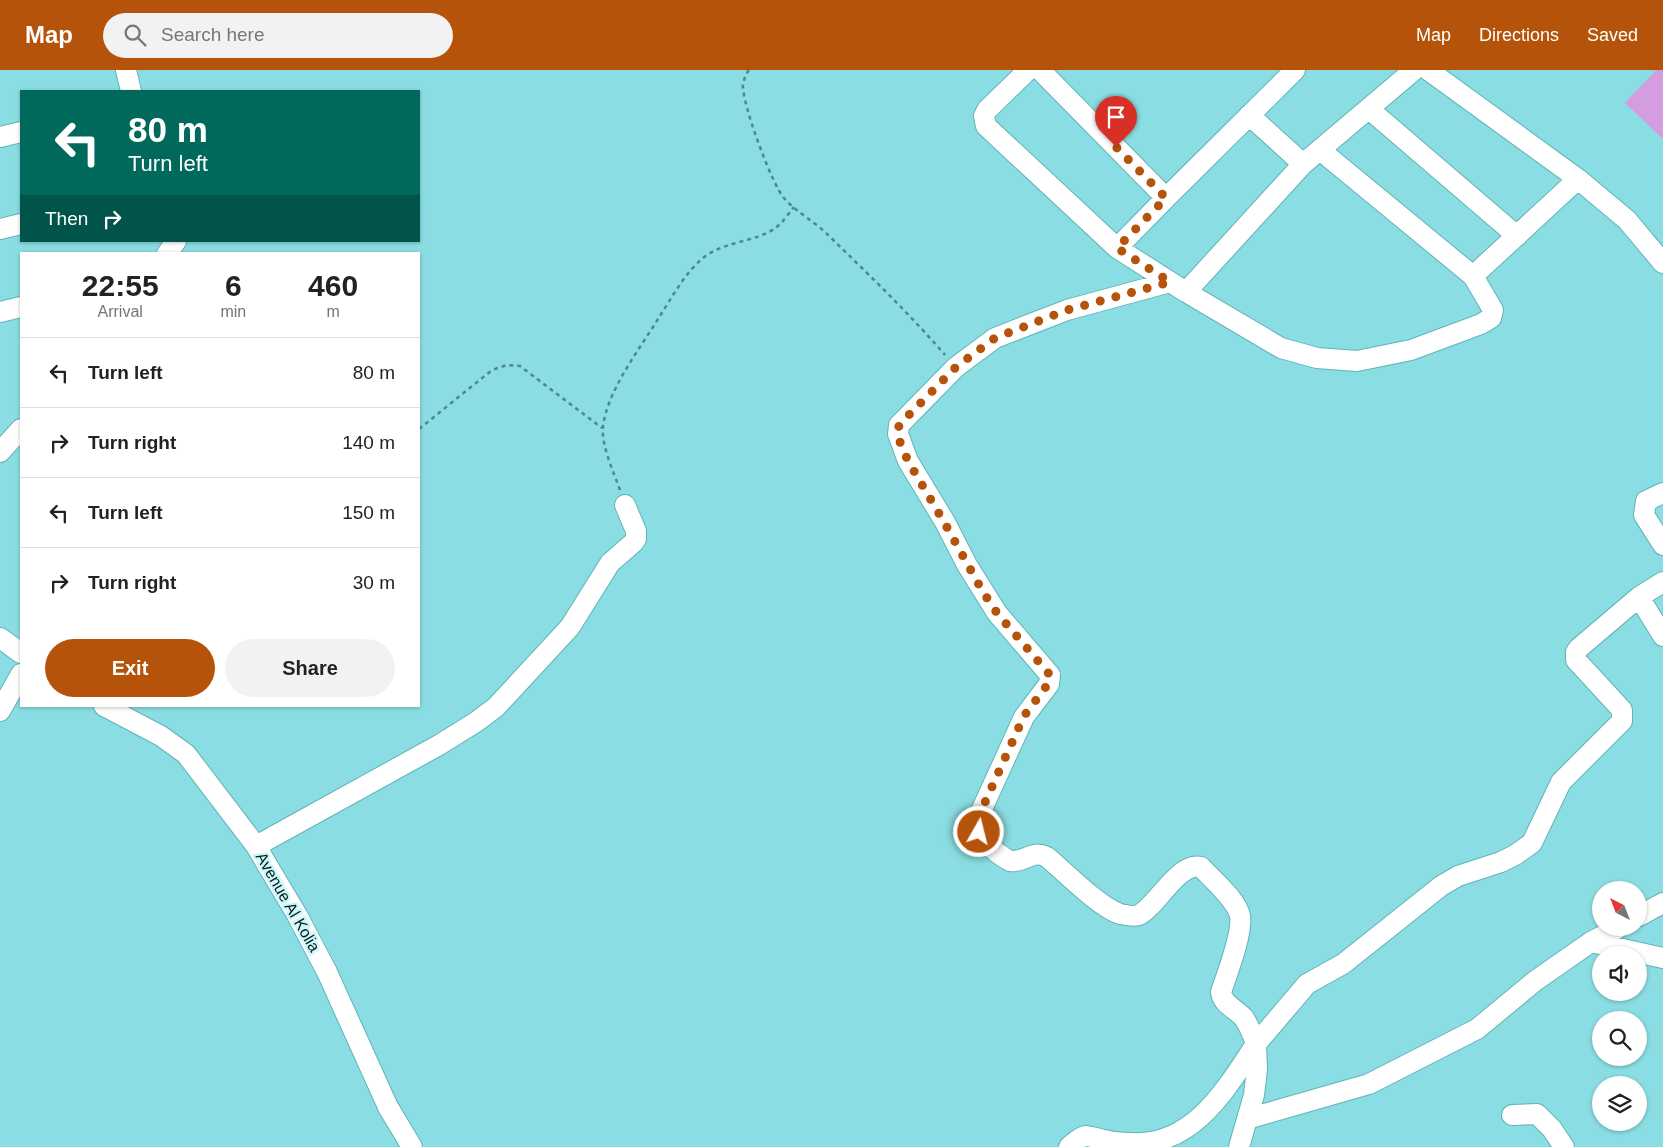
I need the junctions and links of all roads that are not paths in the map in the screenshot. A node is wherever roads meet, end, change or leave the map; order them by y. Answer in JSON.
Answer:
{"nodes":[{"id":1,"x":126,"y":70,"type":"edge"},
{"id":2,"x":1028,"y":70,"type":"edge"},
{"id":3,"x":1040,"y":70,"type":"edge"},
{"id":4,"x":1295,"y":70,"type":"edge"},
{"id":5,"x":1414,"y":70,"type":"edge"},
{"id":6,"x":1428,"y":70,"type":"edge"},
{"id":7,"x":131,"y":90,"type":"edge"},
{"id":8,"x":1369,"y":109,"type":"junction"},
{"id":9,"x":1249,"y":115,"type":"junction"},
{"id":10,"x":20,"y":132,"type":"edge"},
{"id":11,"x":0,"y":137,"type":"edge"},
{"id":12,"x":1320,"y":150,"type":"junction"},
{"id":13,"x":1303,"y":164,"type":"junction"},
{"id":14,"x":1578,"y":179,"type":"junction"},
{"id":15,"x":1166,"y":198,"type":"junction"},
{"id":16,"x":20,"y":224,"type":"edge"},
{"id":17,"x":0,"y":229,"type":"edge"},
{"id":18,"x":1517,"y":236,"type":"junction"},
{"id":19,"x":1117,"y":248,"type":"junction"},
{"id":20,"x":1663,"y":263,"type":"edge"},
{"id":21,"x":1473,"y":276,"type":"junction"},
{"id":22,"x":1178,"y":287,"type":"junction"},
{"id":23,"x":20,"y":307,"type":"edge"},
{"id":24,"x":0,"y":312,"type":"edge"},
{"id":25,"x":20,"y":430,"type":"edge"},
{"id":26,"x":0,"y":452,"type":"edge"},
{"id":27,"x":1663,"y":493,"type":"edge"},
{"id":28,"x":626,"y":505,"type":"road end"},
{"id":29,"x":1663,"y":545,"type":"edge"},
{"id":30,"x":1663,"y":582,"type":"edge"},
{"id":31,"x":1639,"y":597,"type":"junction"},
{"id":32,"x":1663,"y":636,"type":"edge"},
{"id":33,"x":0,"y":638,"type":"edge"},
{"id":34,"x":20,"y":652,"type":"edge"},
{"id":35,"x":20,"y":676,"type":"edge"},
{"id":36,"x":106,"y":707,"type":"edge"},
{"id":37,"x":0,"y":711,"type":"edge"},
{"id":38,"x":256,"y":846,"type":"junction"},
{"id":39,"x":1663,"y":903,"type":"edge"},
{"id":40,"x":1648,"y":911,"type":"edge"},
{"id":41,"x":1603,"y":936,"type":"edge"},
{"id":42,"x":1591,"y":942,"type":"junction"},
{"id":43,"x":1663,"y":958,"type":"edge"},
{"id":44,"x":1256,"y":1044,"type":"junction"},
{"id":45,"x":1512,"y":1115,"type":"dead end"},
{"id":46,"x":1247,"y":1119,"type":"junction"},
{"id":47,"x":412,"y":1147,"type":"edge"},
{"id":48,"x":1069,"y":1147,"type":"edge"},
{"id":49,"x":1239,"y":1147,"type":"edge"},
{"id":50,"x":1564,"y":1147,"type":"edge"}],
"edges":[{"from":1,"to":7,"type":"street"},
{"from":2,"to":19,"type":"street"},
{"from":3,"to":15,"type":"street"},
{"from":4,"to":9,"type":"street"},
{"from":5,"to":8,"type":"street"},
{"from":6,"to":14,"type":"street"},
{"from":8,"to":12,"type":"street"},
{"from":8,"to":18,"type":"street"},
{"from":9,"to":13,"type":"street"},
{"from":9,"to":15,"type":"street"},
{"from":10,"to":11,"type":"street"},
{"from":12,"to":13,"type":"street"},
{"from":12,"to":21,"type":"street"},
{"from":13,"to":22,"type":"street"},
{"from":14,"to":18,"type":"street"},
{"from":14,"to":20,"type":"street"},
{"from":15,"to":19,"type":"street"},
{"from":16,"to":17,"type":"street"},
{"from":18,"to":21,"type":"street"},
{"from":19,"to":22,"type":"street"},
{"from":21,"to":22,"type":"street"},
{"from":22,"to":44,"type":"street"},
{"from":23,"to":24,"type":"street"},
{"from":25,"to":26,"type":"street"},
{"from":27,"to":29,"type":"street"},
{"from":28,"to":38,"type":"street"},
{"from":30,"to":31,"type":"street"},
{"from":31,"to":32,"type":"street"},
{"from":31,"to":44,"type":"street"},
{"from":33,"to":34,"type":"street"},
{"from":35,"to":37,"type":"street"},
{"from":36,"to":38,"type":"street","name":"Avenue Al Kolia"},
{"from":38,"to":47,"type":"street","name":"Avenue Al Kolia"},
{"from":39,"to":40,"type":"street"},
{"from":41,"to":42,"type":"street"},
{"from":42,"to":43,"type":"street"},
{"from":42,"to":46,"type":"street"},
{"from":44,"to":46,"type":"street"},
{"from":44,"to":48,"type":"street"},
{"from":45,"to":50,"type":"street"},
{"from":46,"to":49,"type":"street"}]}
